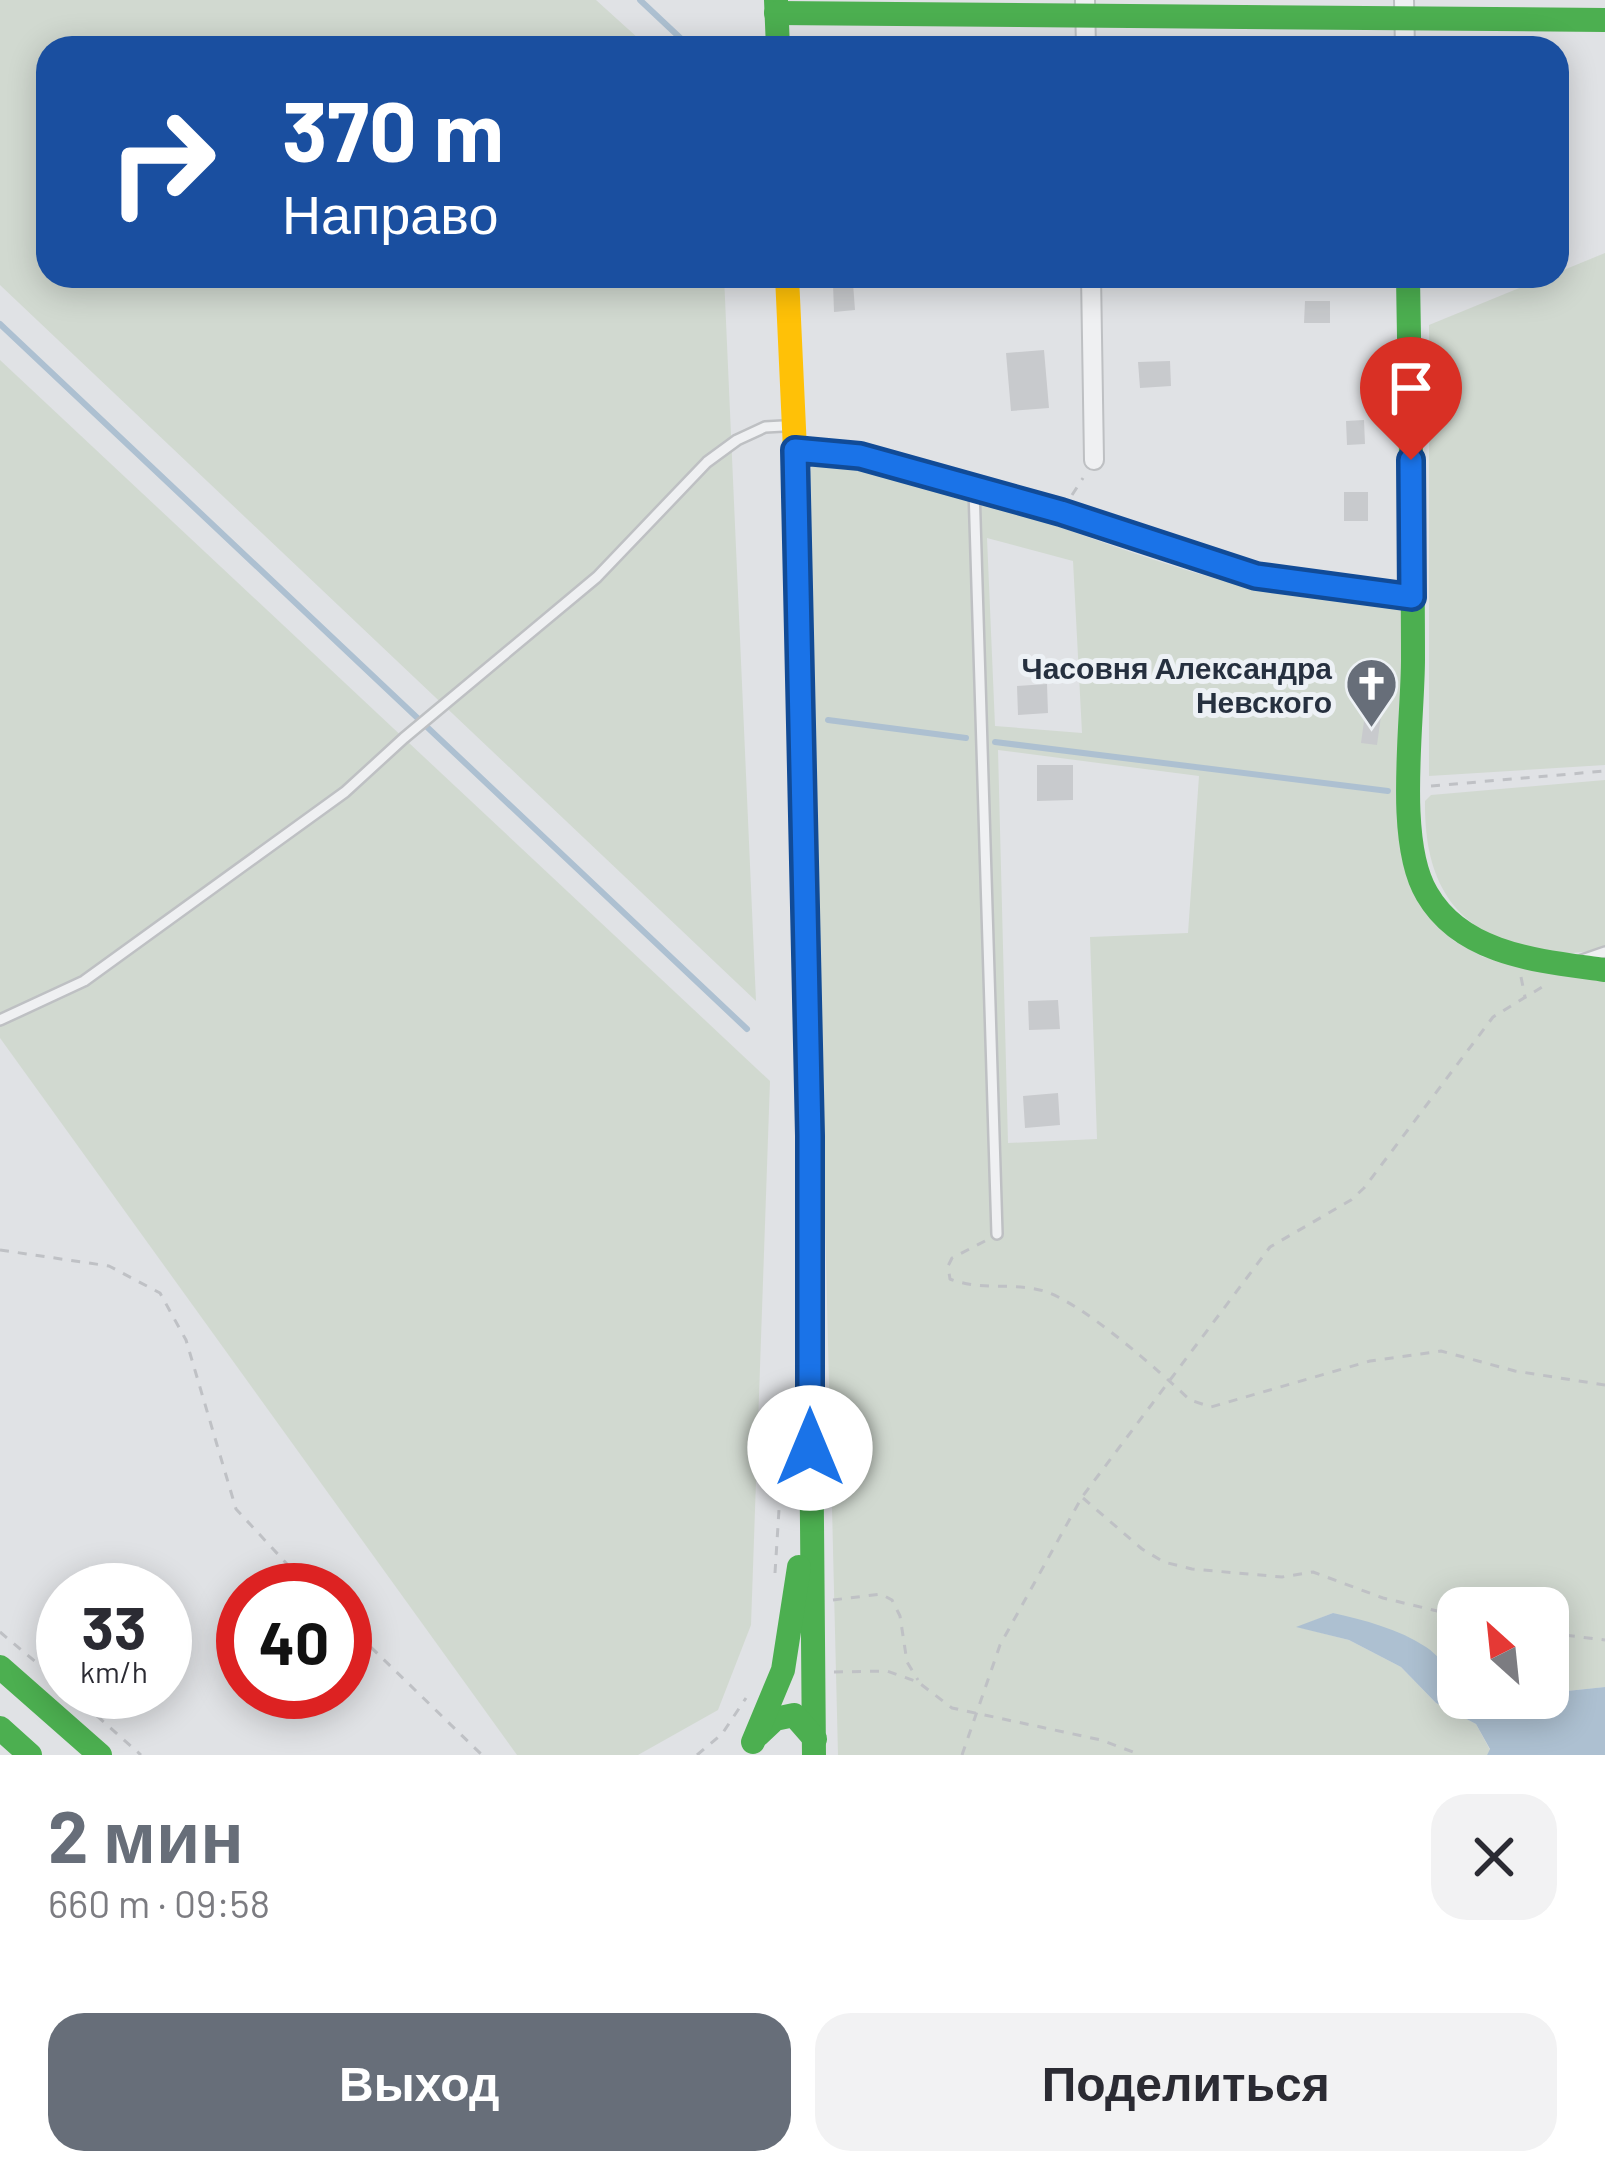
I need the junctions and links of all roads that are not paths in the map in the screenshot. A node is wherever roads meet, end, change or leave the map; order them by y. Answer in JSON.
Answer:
{"nodes":[{"id":1,"x":776,"y":7,"type":"edge"},
{"id":2,"x":1086,"y":8,"type":"edge"},
{"id":3,"x":1404,"y":8,"type":"edge"},
{"id":4,"x":1605,"y":20,"type":"edge"},
{"id":5,"x":788,"y":288,"type":"edge"},
{"id":6,"x":1091,"y":288,"type":"edge"},
{"id":7,"x":1408,"y":288,"type":"edge"},
{"id":8,"x":783,"y":426,"type":"dead end"},
{"id":9,"x":795,"y":450,"type":"junction"},
{"id":10,"x":1094,"y":460,"type":"dead end"},
{"id":11,"x":974,"y":488,"type":"junction"},
{"id":12,"x":1412,"y":597,"type":"junction"},
{"id":13,"x":1605,"y":952,"type":"edge"},
{"id":14,"x":1571,"y":964,"type":"junction"},
{"id":15,"x":1605,"y":970,"type":"edge"},
{"id":16,"x":0,"y":1020,"type":"edge"},
{"id":17,"x":997,"y":1234,"type":"road end"},
{"id":18,"x":810,"y":1493,"type":"junction"},
{"id":19,"x":0,"y":1667,"type":"edge"},
{"id":20,"x":0,"y":1728,"type":"edge"},
{"id":21,"x":815,"y":1747,"type":"edge"},
{"id":22,"x":748,"y":1749,"type":"edge"},
{"id":23,"x":29,"y":1755,"type":"edge"},
{"id":24,"x":100,"y":1755,"type":"edge"}],
"edges":[{"from":1,"to":2,"type":"street"},
{"from":2,"to":3,"type":"street"},
{"from":3,"to":4,"type":"street"},
{"from":5,"to":9,"type":"street"},
{"from":6,"to":10,"type":"street"},
{"from":7,"to":12,"type":"street"},
{"from":8,"to":16,"type":"lane"},
{"from":9,"to":11,"type":"street"},
{"from":9,"to":18,"type":"street"},
{"from":11,"to":12,"type":"street"},
{"from":11,"to":17,"type":"lane"},
{"from":12,"to":14,"type":"street"},
{"from":13,"to":14,"type":"lane"},
{"from":14,"to":15,"type":"street"},
{"from":18,"to":21,"type":"street"},
{"from":18,"to":22,"type":"street"},
{"from":19,"to":24,"type":"street"},
{"from":20,"to":23,"type":"street"},
{"from":21,"to":22,"type":"street"}]}
